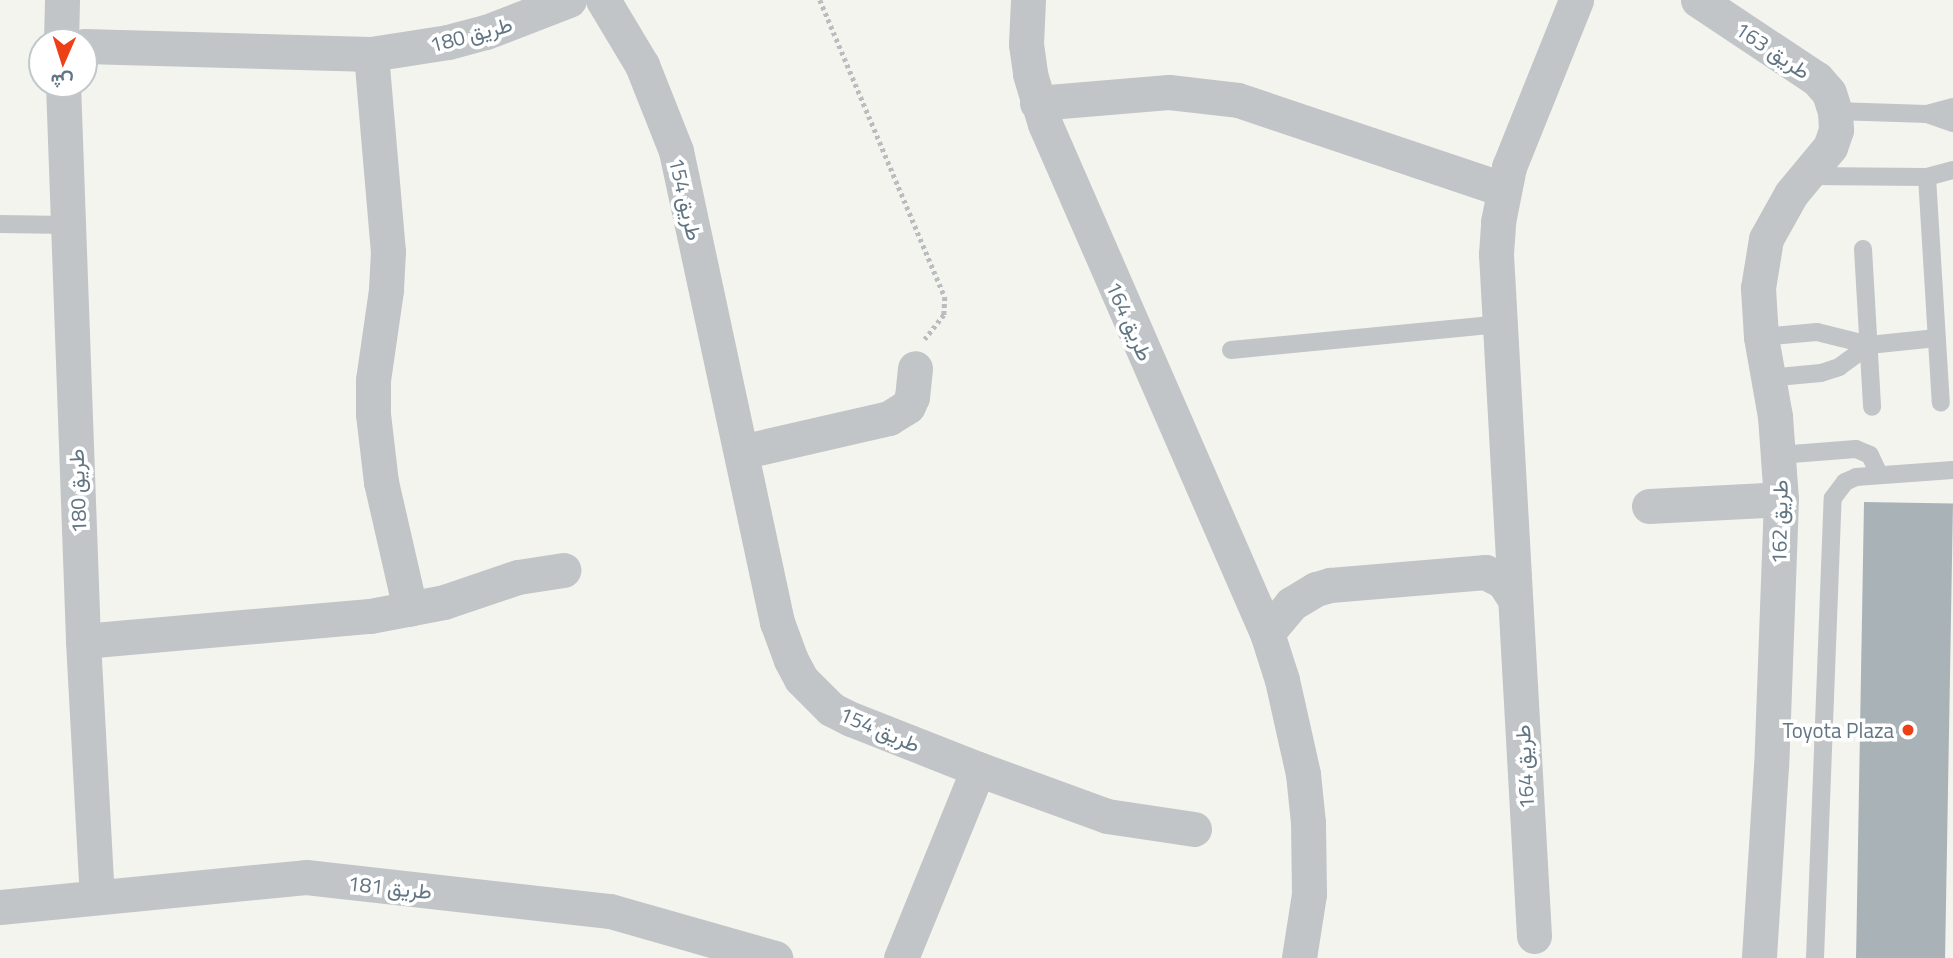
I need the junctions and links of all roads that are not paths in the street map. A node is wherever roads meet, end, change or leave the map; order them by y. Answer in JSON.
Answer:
{"nodes":[{"id":1,"x":62,"y":0,"type":"edge"},
{"id":2,"x":569,"y":0,"type":"edge"},
{"id":3,"x":603,"y":0,"type":"edge"},
{"id":4,"x":1028,"y":0,"type":"edge"},
{"id":5,"x":1576,"y":0,"type":"edge"},
{"id":6,"x":1714,"y":5,"type":"edge"},
{"id":7,"x":61,"y":28,"type":"edge"},
{"id":8,"x":98,"y":46,"type":"edge"},
{"id":9,"x":370,"y":54,"type":"junction"},
{"id":10,"x":63,"y":98,"type":"edge"},
{"id":11,"x":1037,"y":103,"type":"junction"},
{"id":12,"x":1953,"y":107,"type":"edge"},
{"id":13,"x":1835,"y":111,"type":"junction"},
{"id":14,"x":1927,"y":114,"type":"junction"},
{"id":15,"x":1953,"y":123,"type":"edge"},
{"id":16,"x":1953,"y":170,"type":"edge"},
{"id":17,"x":1809,"y":176,"type":"junction"},
{"id":18,"x":1927,"y":177,"type":"junction"},
{"id":19,"x":1953,"y":186,"type":"edge"},
{"id":20,"x":1503,"y":189,"type":"junction"},
{"id":21,"x":0,"y":224,"type":"edge"},
{"id":22,"x":68,"y":225,"type":"junction"},
{"id":23,"x":1863,"y":248,"type":"dead end"},
{"id":24,"x":1500,"y":324,"type":"junction"},
{"id":25,"x":1760,"y":337,"type":"junction"},
{"id":26,"x":1937,"y":338,"type":"junction"},
{"id":27,"x":1869,"y":345,"type":"junction"},
{"id":28,"x":1231,"y":350,"type":"dead end"},
{"id":29,"x":915,"y":368,"type":"road end"},
{"id":30,"x":1768,"y":378,"type":"junction"},
{"id":31,"x":1941,"y":403,"type":"dead end"},
{"id":32,"x":1872,"y":407,"type":"dead end"},
{"id":33,"x":741,"y":452,"type":"junction"},
{"id":34,"x":1779,"y":455,"type":"junction"},
{"id":35,"x":1953,"y":470,"type":"edge"},
{"id":36,"x":1880,"y":474,"type":"junction"},
{"id":37,"x":1781,"y":499,"type":"junction"},
{"id":38,"x":1649,"y":506,"type":"dead end"},
{"id":39,"x":563,"y":570,"type":"dead end"},
{"id":40,"x":1514,"y":598,"type":"junction"},
{"id":41,"x":410,"y":609,"type":"junction"},
{"id":42,"x":1267,"y":633,"type":"junction"},
{"id":43,"x":83,"y":641,"type":"junction"},
{"id":44,"x":978,"y":769,"type":"junction"},
{"id":45,"x":1194,"y":829,"type":"dead end"},
{"id":46,"x":97,"y":897,"type":"junction"},
{"id":47,"x":0,"y":907,"type":"edge"},
{"id":48,"x":1534,"y":936,"type":"dead end"},
{"id":49,"x":775,"y":958,"type":"edge"},
{"id":50,"x":901,"y":958,"type":"edge"},
{"id":51,"x":1299,"y":958,"type":"edge"},
{"id":52,"x":1759,"y":958,"type":"edge"},
{"id":53,"x":1815,"y":958,"type":"edge"}],
"edges":[{"from":1,"to":7,"type":"street"},
{"from":2,"to":9,"type":"street","name":"طريق 180"},
{"from":3,"to":33,"type":"street","name":"طريق 154"},
{"from":4,"to":11,"type":"street","name":"طريق 164"},
{"from":5,"to":20,"type":"street","name":"طريق 164"},
{"from":6,"to":13,"type":"street","name":"طريق 163"},
{"from":8,"to":9,"type":"street","name":"طريق 180"},
{"from":9,"to":41,"type":"street"},
{"from":10,"to":22,"type":"street","name":"طريق 180"},
{"from":11,"to":20,"type":"street"},
{"from":11,"to":42,"type":"street","name":"طريق 164"},
{"from":12,"to":14,"type":"lane"},
{"from":13,"to":14,"type":"lane"},
{"from":13,"to":17,"type":"street","name":"طريق 162"},
{"from":14,"to":15,"type":"lane"},
{"from":16,"to":18,"type":"lane"},
{"from":17,"to":18,"type":"lane"},
{"from":17,"to":25,"type":"street","name":"طريق 162"},
{"from":18,"to":19,"type":"lane"},
{"from":18,"to":26,"type":"lane"},
{"from":20,"to":24,"type":"street","name":"طريق 164"},
{"from":21,"to":22,"type":"lane"},
{"from":22,"to":43,"type":"street","name":"طريق 180"},
{"from":23,"to":27,"type":"lane"},
{"from":24,"to":28,"type":"lane"},
{"from":24,"to":40,"type":"street","name":"طريق 164"},
{"from":25,"to":27,"type":"lane"},
{"from":25,"to":30,"type":"street","name":"طريق 162"},
{"from":26,"to":27,"type":"lane"},
{"from":26,"to":31,"type":"lane"},
{"from":27,"to":30,"type":"lane"},
{"from":27,"to":32,"type":"lane"},
{"from":29,"to":33,"type":"street"},
{"from":30,"to":34,"type":"street","name":"طريق 162"},
{"from":33,"to":44,"type":"street","name":"طريق 154"},
{"from":34,"to":36,"type":"lane"},
{"from":34,"to":37,"type":"street","name":"طريق 162"},
{"from":35,"to":36,"type":"lane"},
{"from":36,"to":53,"type":"lane"},
{"from":37,"to":38,"type":"street"},
{"from":37,"to":52,"type":"street","name":"طريق 162"},
{"from":39,"to":41,"type":"street"},
{"from":40,"to":42,"type":"street"},
{"from":40,"to":48,"type":"street","name":"طريق 164"},
{"from":41,"to":43,"type":"street"},
{"from":42,"to":51,"type":"street","name":"طريق 164"},
{"from":43,"to":46,"type":"street","name":"طريق 180"},
{"from":44,"to":45,"type":"street","name":"طريق 154"},
{"from":44,"to":50,"type":"street"},
{"from":46,"to":47,"type":"street","name":"طريق 181"},
{"from":46,"to":49,"type":"street","name":"طريق 181"}]}
